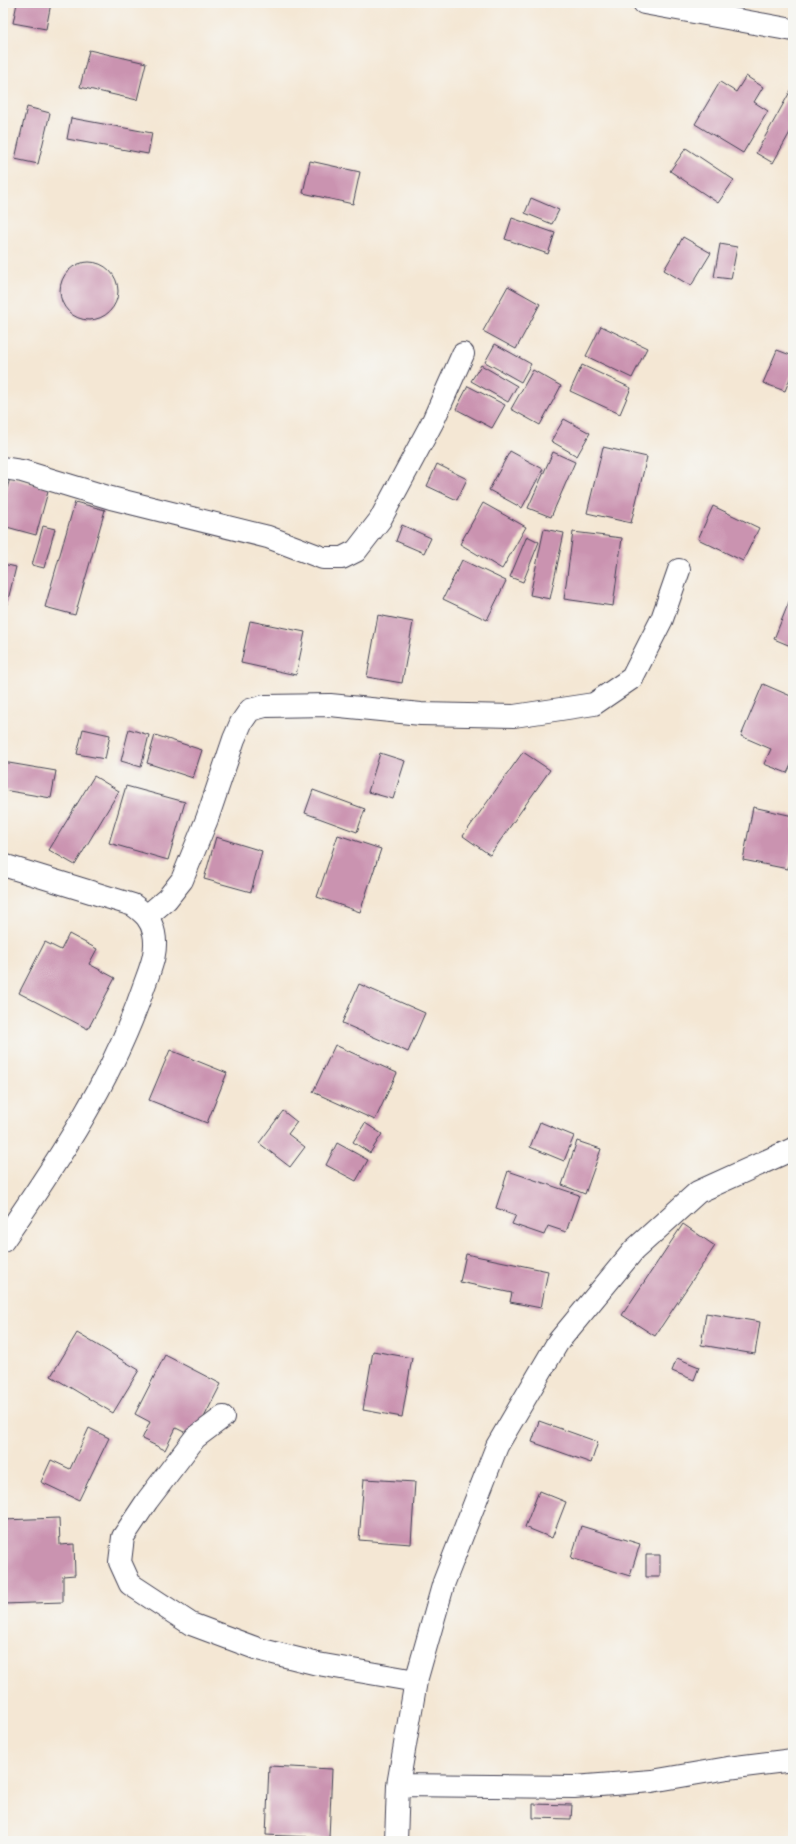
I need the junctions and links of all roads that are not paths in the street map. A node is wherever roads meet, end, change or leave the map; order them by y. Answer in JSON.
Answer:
{"nodes":[{"id":1,"x":644,"y":3,"type":"edge"},
{"id":2,"x":793,"y":30,"type":"edge"},
{"id":3,"x":463,"y":354,"type":"dead end"},
{"id":4,"x":3,"y":468,"type":"edge"},
{"id":5,"x":679,"y":570,"type":"dead end"},
{"id":6,"x":3,"y":865,"type":"edge"},
{"id":7,"x":147,"y":916,"type":"junction"},
{"id":8,"x":793,"y":1149,"type":"edge"},
{"id":9,"x":3,"y":1241,"type":"edge"},
{"id":10,"x":223,"y":1417,"type":"dead end"},
{"id":11,"x":416,"y":1681,"type":"junction"},
{"id":12,"x":793,"y":1760,"type":"edge"},
{"id":13,"x":398,"y":1784,"type":"junction"},
{"id":14,"x":396,"y":1841,"type":"edge"}],
"edges":[{"from":1,"to":2,"type":"street"},
{"from":3,"to":4,"type":"street"},
{"from":5,"to":7,"type":"street"},
{"from":6,"to":7,"type":"street"},
{"from":7,"to":9,"type":"street"},
{"from":8,"to":11,"type":"street"},
{"from":10,"to":11,"type":"street"},
{"from":11,"to":13,"type":"street"},
{"from":12,"to":13,"type":"street"},
{"from":13,"to":14,"type":"street"}]}
